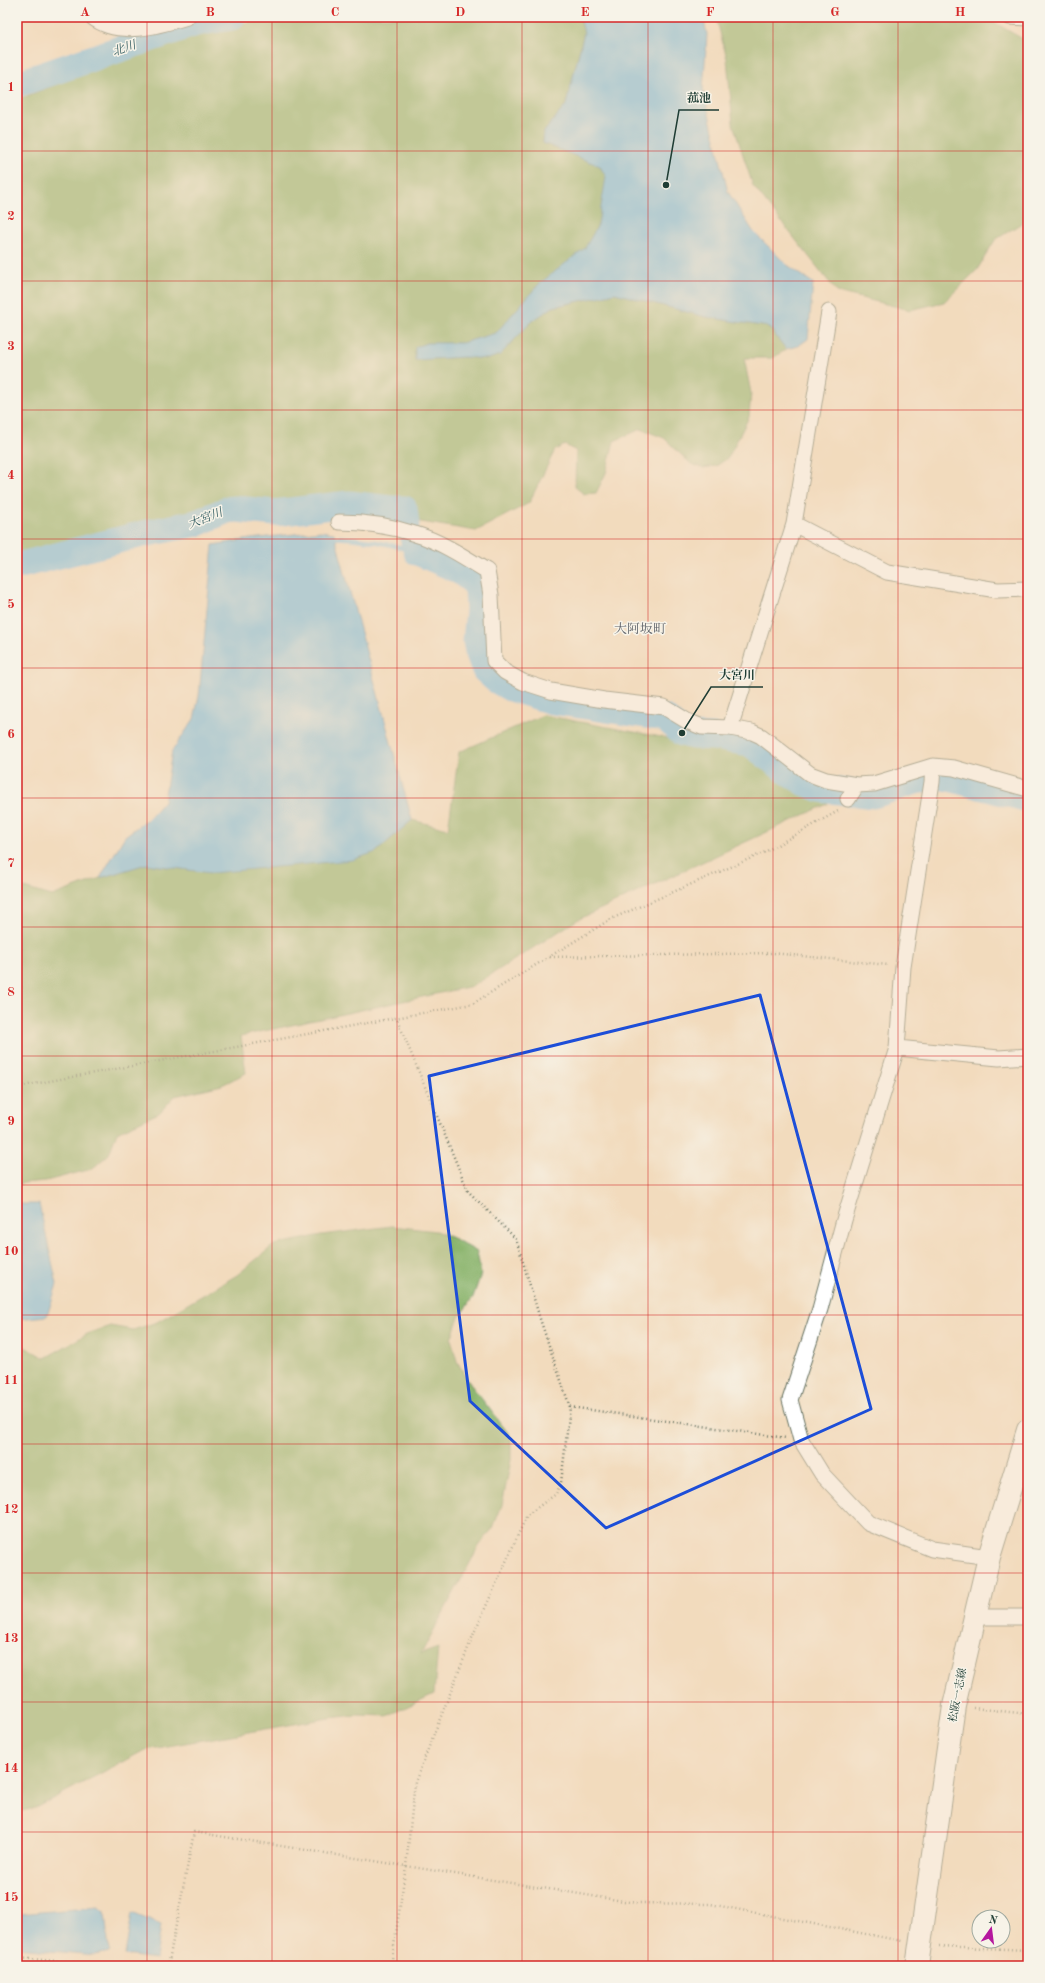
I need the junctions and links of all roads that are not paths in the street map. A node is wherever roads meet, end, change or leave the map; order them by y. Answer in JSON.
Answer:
{"nodes":[{"id":1,"x":92,"y":17,"type":"edge"},
{"id":2,"x":187,"y":17,"type":"edge"},
{"id":3,"x":1010,"y":17,"type":"edge"},
{"id":4,"x":1028,"y":18,"type":"edge"},
{"id":5,"x":829,"y":312,"type":"dead end"},
{"id":6,"x":338,"y":522,"type":"dead end"},
{"id":7,"x":794,"y":524,"type":"junction"},
{"id":8,"x":1028,"y":589,"type":"edge"},
{"id":9,"x":730,"y":728,"type":"junction"},
{"id":10,"x":932,"y":772,"type":"junction"},
{"id":11,"x":856,"y":785,"type":"junction"},
{"id":12,"x":1028,"y":789,"type":"edge"},
{"id":13,"x":848,"y":799,"type":"road end"},
{"id":14,"x":897,"y":1048,"type":"junction"},
{"id":15,"x":1028,"y":1056,"type":"edge"},
{"id":16,"x":1028,"y":1430,"type":"edge"},
{"id":17,"x":989,"y":1557,"type":"junction"},
{"id":18,"x":973,"y":1617,"type":"junction"},
{"id":19,"x":1028,"y":1617,"type":"edge"},
{"id":20,"x":919,"y":1956,"type":"edge"}],
"edges":[{"from":1,"to":2,"type":"street"},
{"from":3,"to":4,"type":"street"},
{"from":5,"to":7,"type":"street"},
{"from":6,"to":9,"type":"street"},
{"from":7,"to":8,"type":"street"},
{"from":7,"to":9,"type":"street"},
{"from":9,"to":11,"type":"street"},
{"from":10,"to":11,"type":"street"},
{"from":10,"to":12,"type":"street"},
{"from":10,"to":14,"type":"street"},
{"from":11,"to":13,"type":"street"},
{"from":14,"to":15,"type":"street"},
{"from":14,"to":17,"type":"street"},
{"from":16,"to":17,"type":"main road","name":"松阪一志線"},
{"from":17,"to":18,"type":"main road","name":"松阪一志線"},
{"from":18,"to":19,"type":"street"},
{"from":18,"to":20,"type":"main road","name":"松阪一志線"}]}
